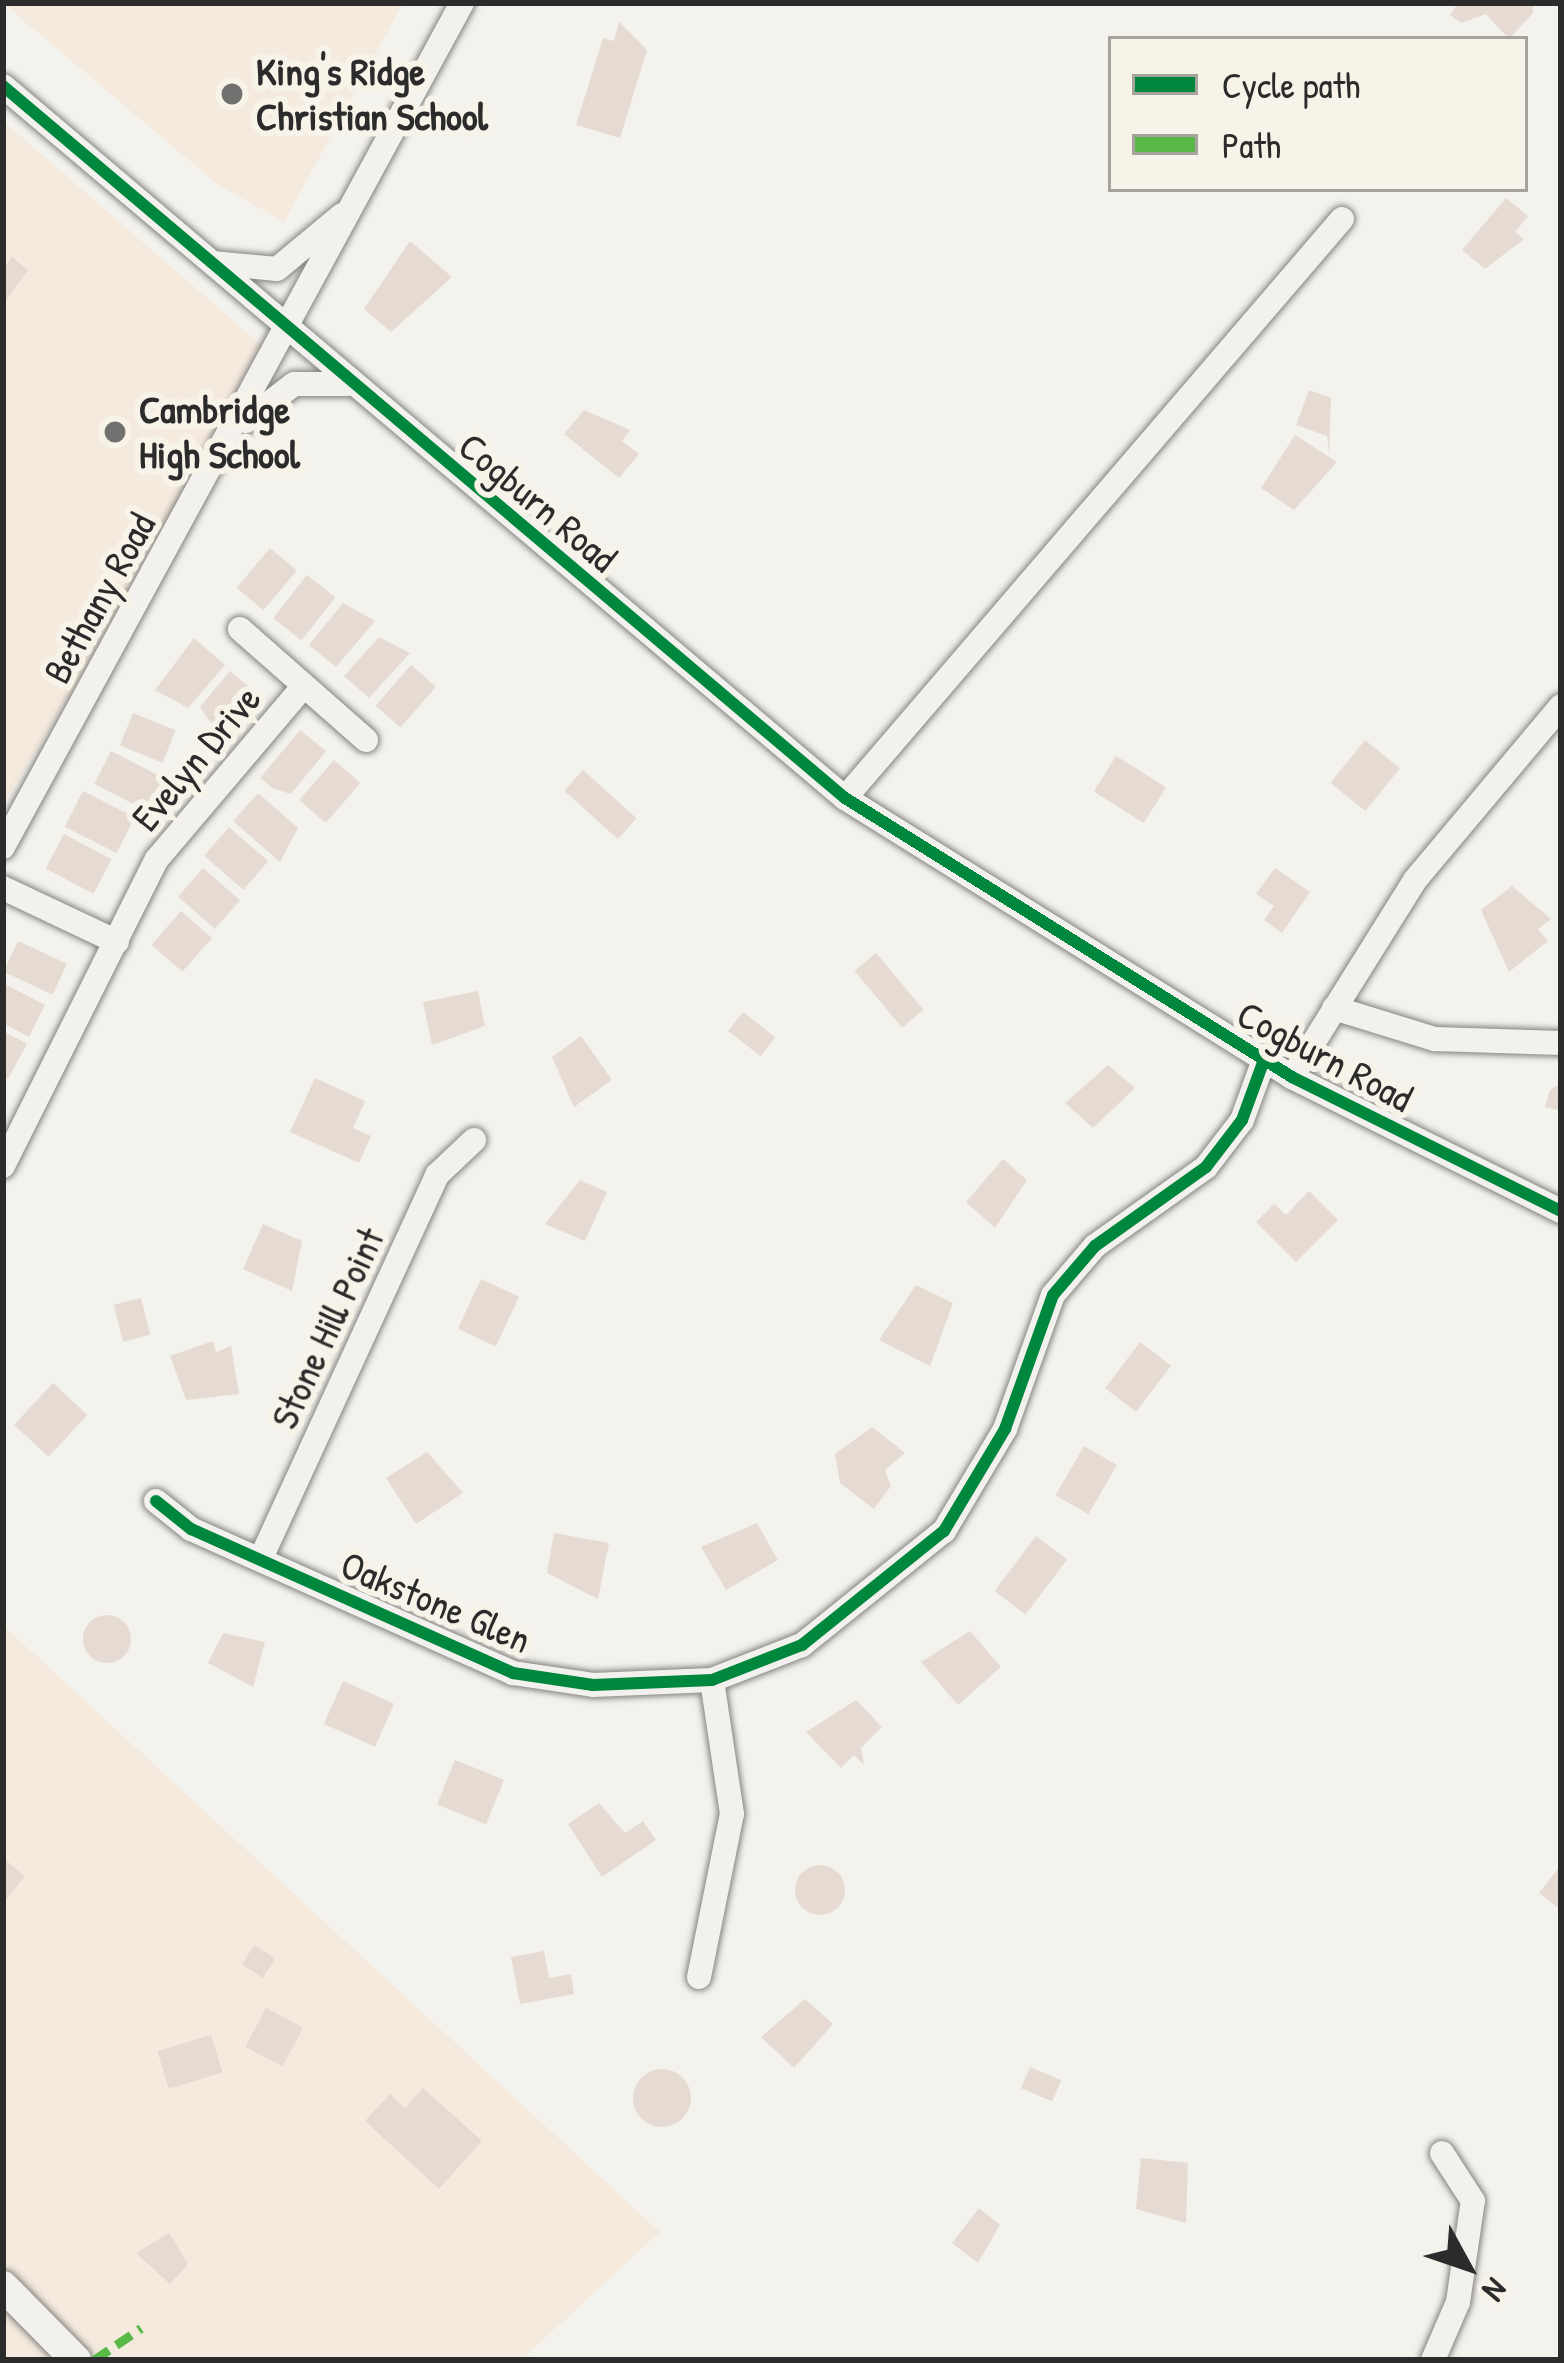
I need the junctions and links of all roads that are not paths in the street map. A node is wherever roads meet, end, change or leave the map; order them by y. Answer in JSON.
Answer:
{"nodes":[{"id":1,"x":462,"y":3,"type":"edge"},
{"id":2,"x":3,"y":86,"type":"edge"},
{"id":3,"x":358,"y":201,"type":"junction"},
{"id":4,"x":1342,"y":219,"type":"dead end"},
{"id":5,"x":206,"y":261,"type":"junction"},
{"id":6,"x":287,"y":331,"type":"junction"},
{"id":7,"x":350,"y":384,"type":"junction"},
{"id":8,"x":227,"y":439,"type":"junction"},
{"id":9,"x":240,"y":629,"type":"dead end"},
{"id":10,"x":303,"y":687,"type":"junction"},
{"id":11,"x":1561,"y":706,"type":"edge"},
{"id":12,"x":366,"y":740,"type":"dead end"},
{"id":13,"x":845,"y":798,"type":"junction"},
{"id":14,"x":3,"y":847,"type":"edge"},
{"id":15,"x":3,"y":888,"type":"edge"},
{"id":16,"x":117,"y":942,"type":"junction"},
{"id":17,"x":1334,"y":1008,"type":"junction"},
{"id":18,"x":1561,"y":1043,"type":"edge"},
{"id":19,"x":1264,"y":1060,"type":"junction"},
{"id":20,"x":1292,"y":1077,"type":"junction"},
{"id":21,"x":474,"y":1140,"type":"dead end"},
{"id":22,"x":3,"y":1166,"type":"edge"},
{"id":23,"x":1561,"y":1211,"type":"edge"},
{"id":24,"x":156,"y":1502,"type":"dead end"},
{"id":25,"x":261,"y":1558,"type":"junction"},
{"id":26,"x":712,"y":1680,"type":"junction"},
{"id":27,"x":699,"y":1977,"type":"dead end"},
{"id":28,"x":1442,"y":2153,"type":"dead end"},
{"id":29,"x":3,"y":2286,"type":"edge"},
{"id":30,"x":76,"y":2360,"type":"edge"},
{"id":31,"x":1433,"y":2360,"type":"edge"}],
"edges":[{"from":1,"to":3,"type":"street","name":"Bethany Road"},
{"from":2,"to":5,"type":"street","name":"Cogburn Road"},
{"from":3,"to":5,"type":"street"},
{"from":3,"to":6,"type":"street","name":"Bethany Road"},
{"from":4,"to":13,"type":"street"},
{"from":5,"to":6,"type":"street","name":"Cogburn Road"},
{"from":6,"to":7,"type":"street","name":"Cogburn Road"},
{"from":6,"to":8,"type":"street","name":"Bethany Road"},
{"from":7,"to":8,"type":"street"},
{"from":7,"to":13,"type":"street","name":"Cogburn Road"},
{"from":8,"to":14,"type":"street","name":"Bethany Road"},
{"from":9,"to":10,"type":"street"},
{"from":10,"to":12,"type":"street"},
{"from":10,"to":16,"type":"street","name":"Evelyn Drive"},
{"from":11,"to":17,"type":"street"},
{"from":13,"to":19,"type":"street","name":"Cogburn Road"},
{"from":15,"to":16,"type":"street"},
{"from":16,"to":22,"type":"street","name":"Evelyn Drive"},
{"from":17,"to":18,"type":"street"},
{"from":17,"to":20,"type":"street"},
{"from":19,"to":20,"type":"street","name":"Cogburn Road"},
{"from":19,"to":26,"type":"street","name":"Oakstone Glen"},
{"from":20,"to":23,"type":"street","name":"Cogburn Road"},
{"from":21,"to":25,"type":"street","name":"Stone Hill Point"},
{"from":24,"to":25,"type":"street","name":"Oakstone Glen"},
{"from":25,"to":26,"type":"street","name":"Oakstone Glen"},
{"from":26,"to":27,"type":"street"},
{"from":28,"to":31,"type":"street"},
{"from":29,"to":30,"type":"main road"}]}
